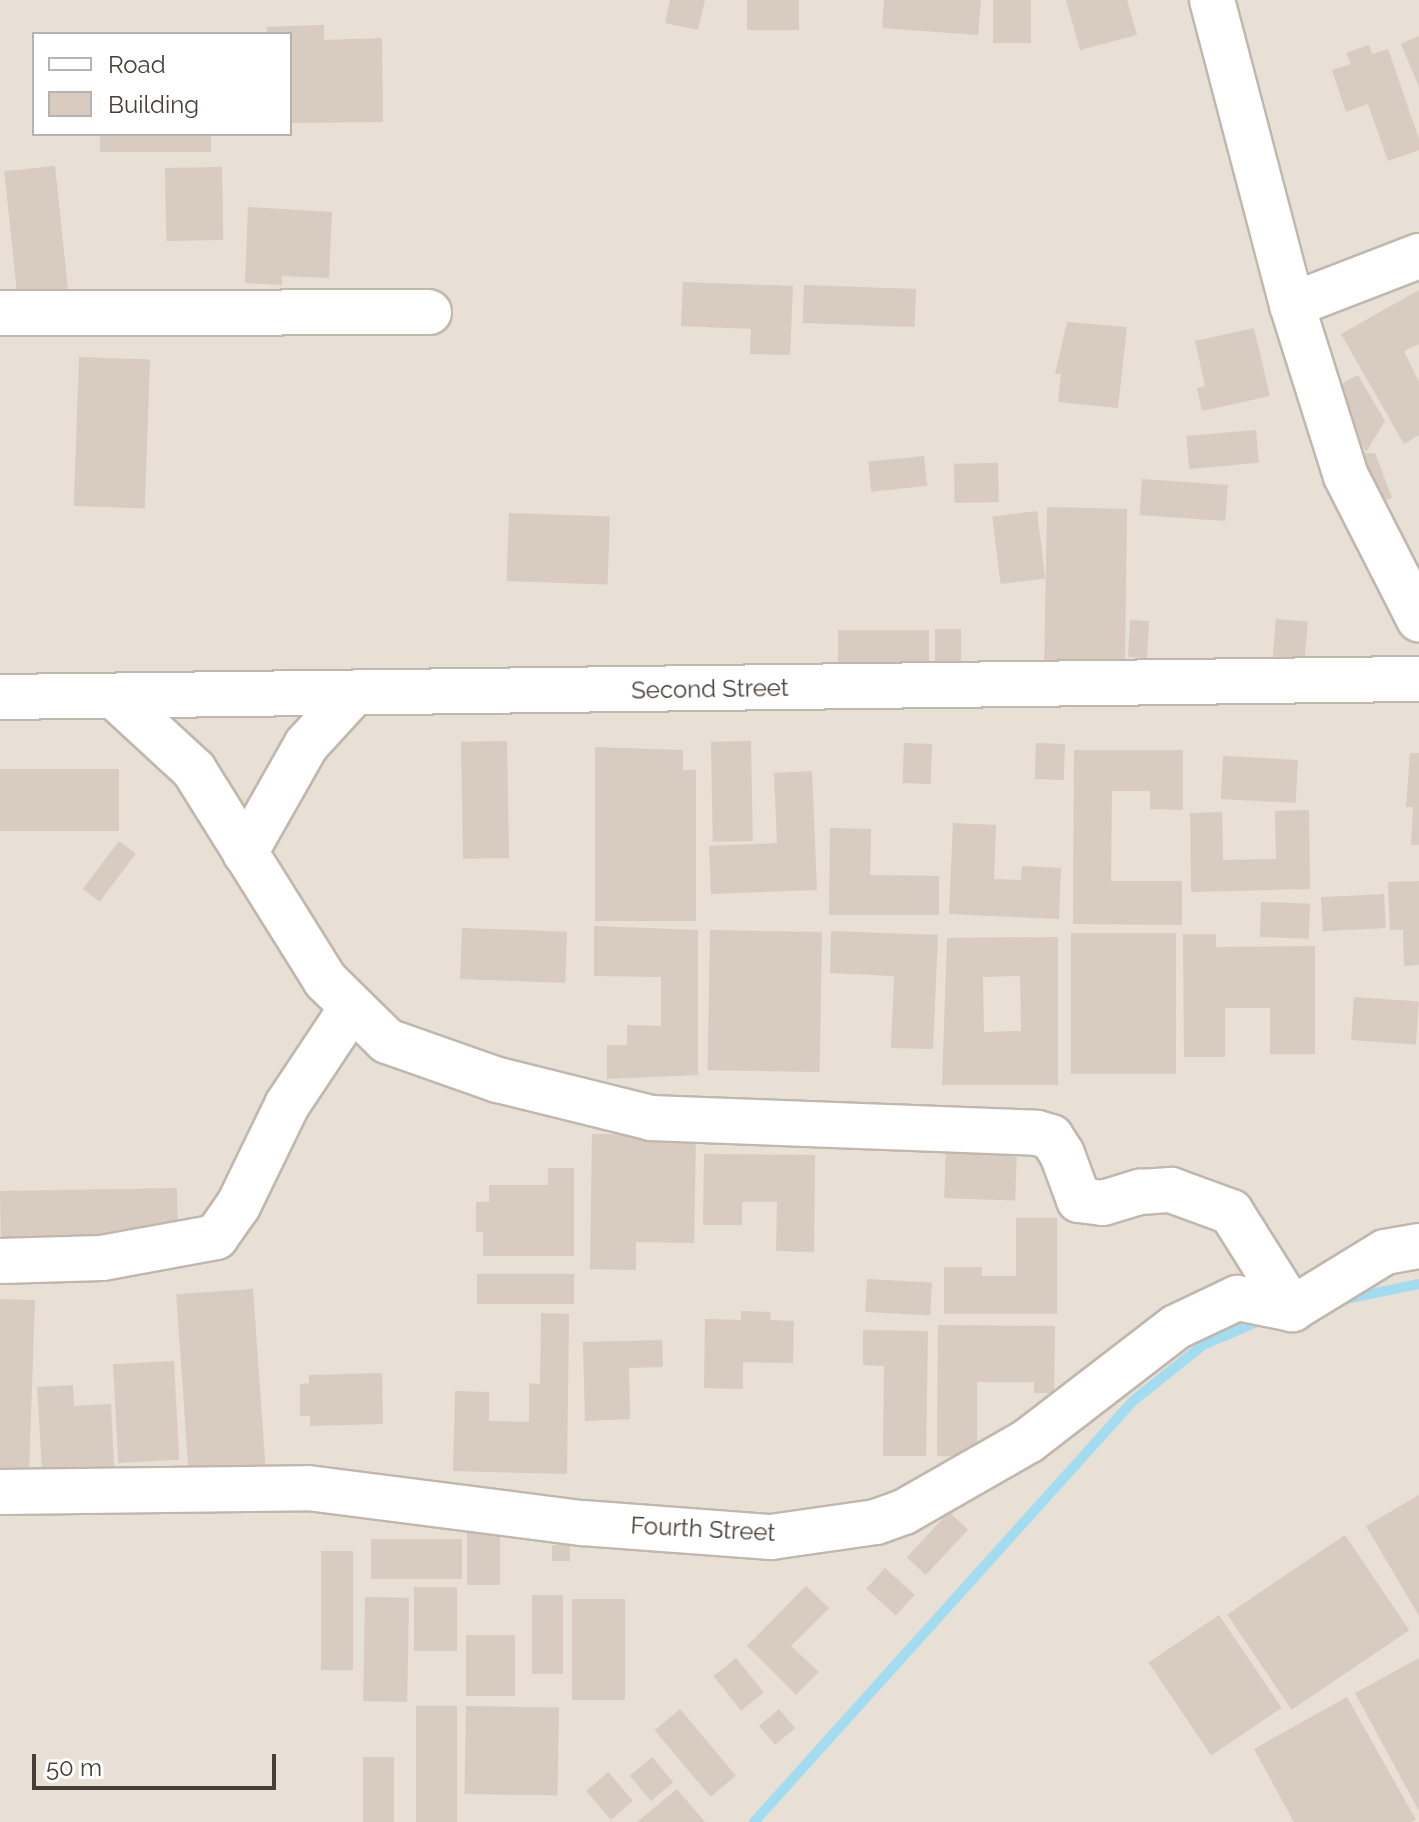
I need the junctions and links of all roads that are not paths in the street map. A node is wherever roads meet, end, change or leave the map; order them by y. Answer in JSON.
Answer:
{"nodes":[{"id":1,"x":1212,"y":0,"type":"edge"},
{"id":2,"x":1419,"y":256,"type":"edge"},
{"id":3,"x":1292,"y":305,"type":"junction"},
{"id":4,"x":429,"y":312,"type":"dead end"},
{"id":5,"x":0,"y":313,"type":"edge"},
{"id":6,"x":1419,"y":619,"type":"edge"},
{"id":7,"x":1419,"y":679,"type":"edge"},
{"id":8,"x":352,"y":695,"type":"junction"},
{"id":9,"x":0,"y":697,"type":"edge"},
{"id":10,"x":115,"y":697,"type":"junction"},
{"id":11,"x":245,"y":853,"type":"junction"},
{"id":12,"x":350,"y":1010,"type":"junction"},
{"id":13,"x":1419,"y":1246,"type":"edge"},
{"id":14,"x":0,"y":1261,"type":"edge"},
{"id":15,"x":1292,"y":1309,"type":"junction"},
{"id":16,"x":0,"y":1492,"type":"edge"}],
"edges":[{"from":1,"to":3,"type":"street"},
{"from":2,"to":3,"type":"street"},
{"from":3,"to":6,"type":"street"},
{"from":4,"to":5,"type":"street"},
{"from":7,"to":8,"type":"street","name":"Second Street"},
{"from":8,"to":10,"type":"street","name":"Second Street"},
{"from":8,"to":11,"type":"street"},
{"from":9,"to":10,"type":"street","name":"Second Street"},
{"from":10,"to":11,"type":"street"},
{"from":11,"to":12,"type":"street"},
{"from":12,"to":14,"type":"street"},
{"from":12,"to":15,"type":"street"},
{"from":13,"to":15,"type":"street"},
{"from":15,"to":16,"type":"street","name":"Fourth Street"}]}
